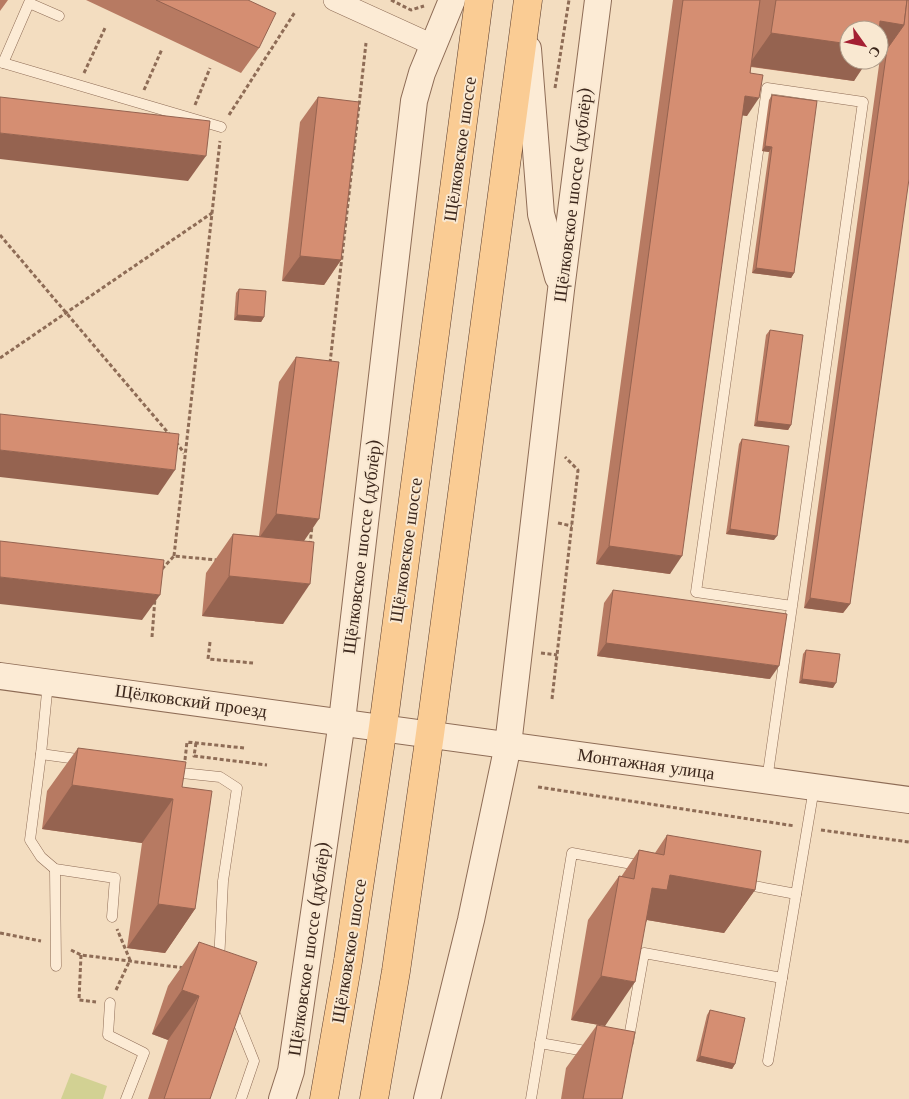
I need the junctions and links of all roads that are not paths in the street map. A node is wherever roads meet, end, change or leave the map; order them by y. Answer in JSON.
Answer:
{"nodes":[{"id":1,"x":334,"y":0,"type":"edge"},
{"id":2,"x":480,"y":0,"type":"edge"},
{"id":3,"x":598,"y":0,"type":"edge"},
{"id":4,"x":440,"y":2,"type":"edge"},
{"id":5,"x":527,"y":11,"type":"edge"},
{"id":6,"x":59,"y":16,"type":"dead end"},
{"id":7,"x":433,"y":45,"type":"junction"},
{"id":8,"x":1,"y":63,"type":"edge"},
{"id":9,"x":221,"y":127,"type":"road end"},
{"id":10,"x":561,"y":290,"type":"junction"},
{"id":11,"x":792,"y":606,"type":"junction"},
{"id":12,"x":0,"y":676,"type":"edge"},
{"id":13,"x":48,"y":682,"type":"junction"},
{"id":14,"x":342,"y":721,"type":"junction"},
{"id":15,"x":383,"y":727,"type":"junction"},
{"id":16,"x":430,"y":734,"type":"junction"},
{"id":17,"x":508,"y":745,"type":"junction"},
{"id":18,"x":40,"y":754,"type":"junction"},
{"id":19,"x":96,"y":761,"type":"edge"},
{"id":20,"x":164,"y":770,"type":"edge"},
{"id":21,"x":767,"y":781,"type":"junction"},
{"id":22,"x":814,"y":787,"type":"junction"},
{"id":23,"x":909,"y":800,"type":"edge"},
{"id":24,"x":650,"y":867,"type":"edge"},
{"id":25,"x":55,"y":868,"type":"junction"},
{"id":26,"x":728,"y":881,"type":"edge"},
{"id":27,"x":796,"y":894,"type":"junction"},
{"id":28,"x":112,"y":917,"type":"road end"},
{"id":29,"x":56,"y":966,"type":"dead end"},
{"id":30,"x":219,"y":974,"type":"edge"},
{"id":31,"x":782,"y":978,"type":"junction"},
{"id":32,"x":229,"y":1000,"type":"edge"},
{"id":33,"x":110,"y":1003,"type":"road end"},
{"id":34,"x":540,"y":1043,"type":"junction"},
{"id":35,"x":606,"y":1055,"type":"edge"},
{"id":36,"x":625,"y":1058,"type":"edge"},
{"id":37,"x":768,"y":1061,"type":"dead end"},
{"id":38,"x":126,"y":1099,"type":"edge"},
{"id":39,"x":241,"y":1099,"type":"edge"},
{"id":40,"x":282,"y":1099,"type":"edge"},
{"id":41,"x":324,"y":1099,"type":"edge"},
{"id":42,"x":374,"y":1099,"type":"edge"},
{"id":43,"x":428,"y":1099,"type":"edge"},
{"id":44,"x":531,"y":1099,"type":"edge"}],
"edges":[{"from":1,"to":7,"type":"street"},
{"from":2,"to":15,"type":"main road","name":"Щёлковское шоссе"},
{"from":3,"to":10,"type":"street","name":"Щёлковское шоссе (дублёр)"},
{"from":4,"to":7,"type":"street","name":"Щёлковское шоссе (дублёр)"},
{"from":5,"to":10,"type":"street"},
{"from":5,"to":16,"type":"main road"},
{"from":6,"to":8,"type":"lane"},
{"from":7,"to":14,"type":"street","name":"Щёлковское шоссе (дублёр)"},
{"from":8,"to":9,"type":"lane"},
{"from":10,"to":17,"type":"street","name":"Щёлковское шоссе (дублёр)"},
{"from":11,"to":11,"type":"lane"},
{"from":11,"to":21,"type":"lane"},
{"from":12,"to":13,"type":"street","name":"Щёлковский проезд"},
{"from":13,"to":14,"type":"street","name":"Щёлковский проезд"},
{"from":13,"to":18,"type":"lane"},
{"from":14,"to":15,"type":"street","name":"Щёлковский проезд"},
{"from":14,"to":40,"type":"street","name":"Щёлковское шоссе (дублёр)"},
{"from":15,"to":16,"type":"street","name":"Монтажная улица"},
{"from":15,"to":41,"type":"main road","name":"Щёлковское шоссе"},
{"from":16,"to":17,"type":"street","name":"Монтажная улица"},
{"from":16,"to":42,"type":"main road"},
{"from":17,"to":21,"type":"street","name":"Монтажная улица"},
{"from":17,"to":43,"type":"street","name":"Щёлковское шоссе (дублёр)"},
{"from":18,"to":19,"type":"lane"},
{"from":18,"to":25,"type":"lane"},
{"from":20,"to":30,"type":"lane"},
{"from":21,"to":22,"type":"street","name":"Монтажная улица"},
{"from":22,"to":23,"type":"street","name":"Монтажная улица"},
{"from":22,"to":27,"type":"lane"},
{"from":24,"to":34,"type":"lane"},
{"from":25,"to":28,"type":"lane"},
{"from":25,"to":29,"type":"lane"},
{"from":26,"to":27,"type":"lane"},
{"from":27,"to":31,"type":"lane"},
{"from":31,"to":36,"type":"lane"},
{"from":31,"to":37,"type":"lane"},
{"from":32,"to":39,"type":"lane"},
{"from":33,"to":38,"type":"lane"},
{"from":34,"to":35,"type":"lane"},
{"from":34,"to":44,"type":"lane"}]}
